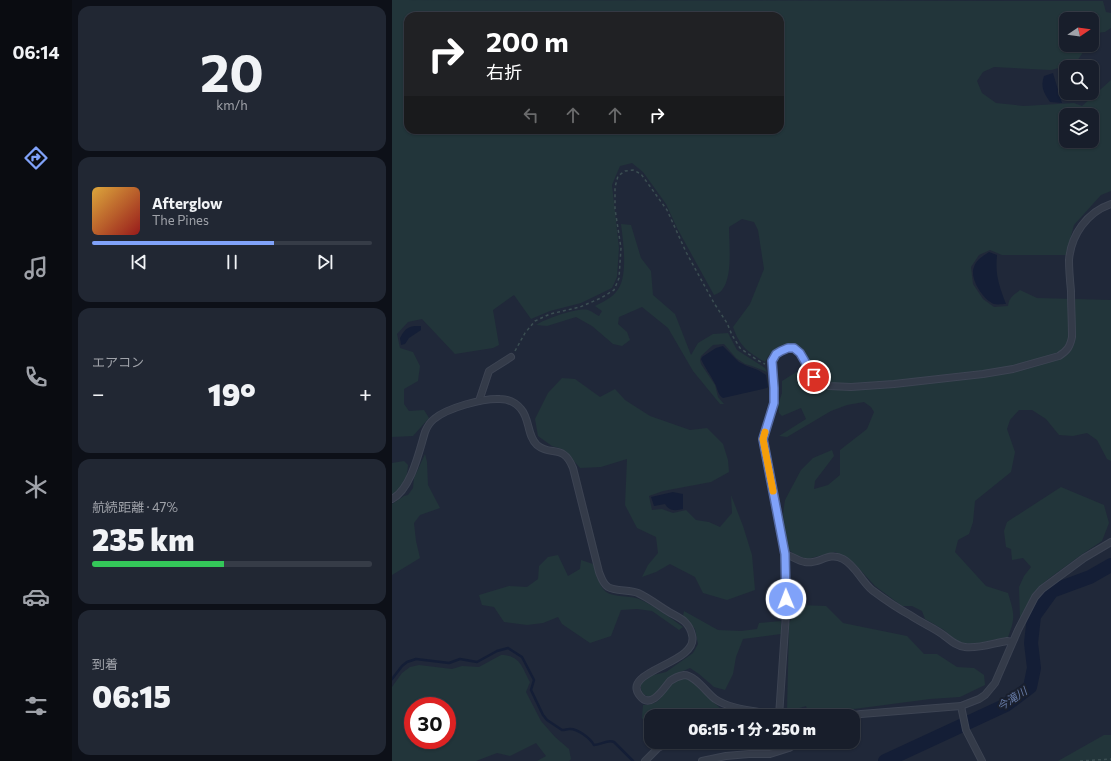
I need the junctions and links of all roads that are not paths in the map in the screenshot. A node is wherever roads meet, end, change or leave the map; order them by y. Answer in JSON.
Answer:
{"nodes":[{"id":1,"x":1111,"y":204,"type":"edge"},
{"id":2,"x":511,"y":357,"type":"road end"},
{"id":3,"x":479,"y":401,"type":"junction"},
{"id":4,"x":392,"y":499,"type":"edge"},
{"id":5,"x":1111,"y":542,"type":"edge"},
{"id":6,"x":785,"y":554,"type":"junction"},
{"id":7,"x":1012,"y":642,"type":"junction"},
{"id":8,"x":961,"y":706,"type":"junction"},
{"id":9,"x":744,"y":709,"type":"edge"},
{"id":10,"x":779,"y":709,"type":"edge"},
{"id":11,"x":860,"y":714,"type":"edge"},
{"id":12,"x":657,"y":749,"type":"edge"},
{"id":13,"x":786,"y":749,"type":"edge"},
{"id":14,"x":644,"y":761,"type":"edge"},
{"id":15,"x":702,"y":761,"type":"edge"},
{"id":16,"x":982,"y":761,"type":"edge"}],
"edges":[{"from":1,"to":6,"type":"street"},
{"from":2,"to":3,"type":"street"},
{"from":3,"to":4,"type":"street"},
{"from":3,"to":9,"type":"street"},
{"from":5,"to":7,"type":"street"},
{"from":6,"to":7,"type":"street"},
{"from":6,"to":10,"type":"street"},
{"from":7,"to":8,"type":"street"},
{"from":8,"to":11,"type":"street"},
{"from":8,"to":16,"type":"street"},
{"from":12,"to":14,"type":"street"},
{"from":13,"to":15,"type":"street"}]}
